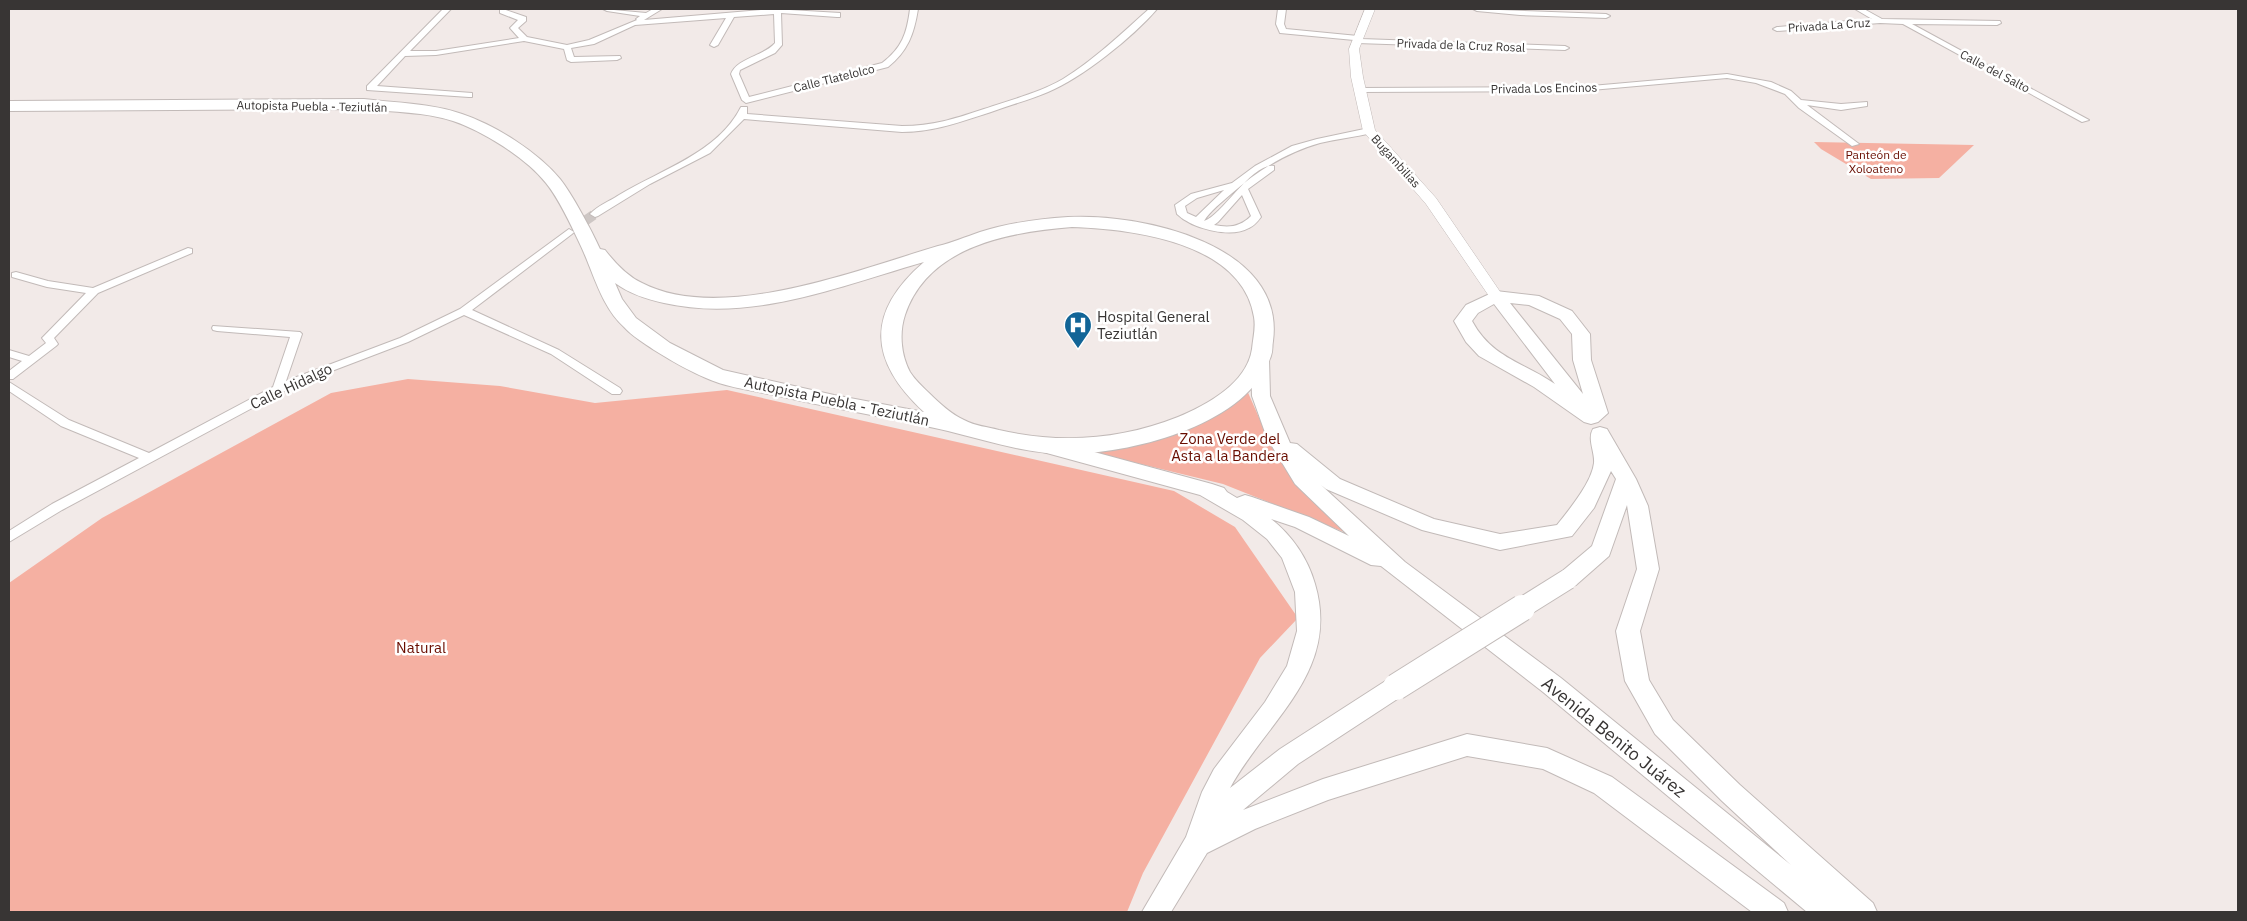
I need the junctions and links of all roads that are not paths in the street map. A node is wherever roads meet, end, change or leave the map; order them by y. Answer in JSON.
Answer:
{"nodes":[{"id":1,"x":447,"y":9,"type":"edge"},
{"id":2,"x":607,"y":9,"type":"edge"},
{"id":3,"x":658,"y":9,"type":"edge"},
{"id":4,"x":914,"y":9,"type":"edge"},
{"id":5,"x":1153,"y":9,"type":"edge"},
{"id":6,"x":1282,"y":9,"type":"edge"},
{"id":7,"x":1370,"y":9,"type":"edge"},
{"id":8,"x":1477,"y":9,"type":"edge"},
{"id":9,"x":1859,"y":9,"type":"edge"},
{"id":10,"x":777,"y":10,"type":"edge"},
{"id":11,"x":503,"y":11,"type":"dead end"},
{"id":12,"x":732,"y":14,"type":"junction"},
{"id":13,"x":647,"y":15,"type":"junction"},
{"id":14,"x":837,"y":15,"type":"dead end"},
{"id":15,"x":1606,"y":16,"type":"dead end"},
{"id":16,"x":634,"y":22,"type":"junction"},
{"id":17,"x":1880,"y":22,"type":"junction"},
{"id":18,"x":1904,"y":23,"type":"junction"},
{"id":19,"x":1997,"y":23,"type":"dead end"},
{"id":20,"x":1778,"y":29,"type":"dead end"},
{"id":21,"x":524,"y":39,"type":"junction"},
{"id":22,"x":1358,"y":40,"type":"junction"},
{"id":23,"x":714,"y":45,"type":"dead end"},
{"id":24,"x":568,"y":47,"type":"junction"},
{"id":25,"x":1565,"y":48,"type":"dead end"},
{"id":26,"x":403,"y":54,"type":"junction"},
{"id":27,"x":617,"y":58,"type":"dead end"},
{"id":28,"x":1360,"y":90,"type":"junction"},
{"id":29,"x":469,"y":96,"type":"dead end"},
{"id":30,"x":746,"y":100,"type":"junction"},
{"id":31,"x":1799,"y":102,"type":"junction"},
{"id":32,"x":1864,"y":104,"type":"dead end"},
{"id":33,"x":9,"y":106,"type":"edge"},
{"id":34,"x":742,"y":116,"type":"junction"},
{"id":35,"x":2085,"y":120,"type":"dead end"},
{"id":36,"x":1372,"y":135,"type":"junction"},
{"id":37,"x":1855,"y":144,"type":"dead end"},
{"id":38,"x":1232,"y":185,"type":"junction"},
{"id":39,"x":1243,"y":188,"type":"junction"},
{"id":40,"x":595,"y":214,"type":"tunnel mouth"},
{"id":41,"x":1202,"y":224,"type":"junction"},
{"id":42,"x":569,"y":232,"type":"tunnel mouth"},
{"id":43,"x":588,"y":242,"type":"junction"},
{"id":44,"x":970,"y":243,"type":"junction"},
{"id":45,"x":188,"y":251,"type":"dead end"},
{"id":46,"x":16,"y":276,"type":"dead end"},
{"id":47,"x":94,"y":291,"type":"junction"},
{"id":48,"x":1496,"y":296,"type":"junction"},
{"id":49,"x":464,"y":311,"type":"junction"},
{"id":50,"x":217,"y":328,"type":"dead end"},
{"id":51,"x":9,"y":353,"type":"edge"},
{"id":52,"x":1260,"y":359,"type":"junction"},
{"id":53,"x":32,"y":360,"type":"junction"},
{"id":54,"x":9,"y":376,"type":"edge"},
{"id":55,"x":9,"y":386,"type":"edge"},
{"id":56,"x":278,"y":389,"type":"junction"},
{"id":57,"x":616,"y":391,"type":"dead end"},
{"id":58,"x":958,"y":426,"type":"junction"},
{"id":59,"x":1596,"y":426,"type":"junction"},
{"id":60,"x":1276,"y":438,"type":"junction"},
{"id":61,"x":1045,"y":446,"type":"junction"},
{"id":62,"x":151,"y":458,"type":"junction"},
{"id":63,"x":1626,"y":479,"type":"junction"},
{"id":64,"x":1206,"y":489,"type":"junction"},
{"id":65,"x":9,"y":537,"type":"edge"},
{"id":66,"x":1396,"y":568,"type":"junction"},
{"id":67,"x":1197,"y":844,"type":"junction"},
{"id":68,"x":1156,"y":912,"type":"edge"},
{"id":69,"x":1774,"y":912,"type":"edge"},
{"id":70,"x":1828,"y":912,"type":"edge"},
{"id":71,"x":1863,"y":912,"type":"edge"}],
"edges":[{"from":1,"to":26,"type":"street"},
{"from":2,"to":13,"type":"street"},
{"from":3,"to":13,"type":"street"},
{"from":4,"to":30,"type":"street","name":"Calle Tlatelolco"},
{"from":5,"to":34,"type":"street"},
{"from":6,"to":22,"type":"street","name":"Privada de la Cruz Rosal"},
{"from":7,"to":22,"type":"main road","name":"Bugambilias"},
{"from":8,"to":15,"type":"street"},
{"from":9,"to":17,"type":"street"},
{"from":10,"to":12,"type":"street"},
{"from":10,"to":14,"type":"street"},
{"from":10,"to":30,"type":"street"},
{"from":11,"to":21,"type":"street"},
{"from":12,"to":16,"type":"street"},
{"from":12,"to":23,"type":"street"},
{"from":13,"to":16,"type":"street"},
{"from":16,"to":24,"type":"street"},
{"from":17,"to":18,"type":"street","name":"Privada La Cruz"},
{"from":17,"to":20,"type":"street","name":"Privada La Cruz"},
{"from":18,"to":19,"type":"street","name":"Privada La Cruz"},
{"from":18,"to":35,"type":"street","name":"Calle del Salto"},
{"from":21,"to":24,"type":"street"},
{"from":21,"to":26,"type":"street"},
{"from":22,"to":25,"type":"street","name":"Privada de la Cruz Rosal"},
{"from":22,"to":28,"type":"main road","name":"Bugambilias"},
{"from":24,"to":27,"type":"street"},
{"from":26,"to":29,"type":"street"},
{"from":28,"to":31,"type":"street","name":"Privada Los Encinos"},
{"from":28,"to":36,"type":"main road","name":"Bugambilias"},
{"from":30,"to":34,"type":"street"},
{"from":31,"to":32,"type":"street"},
{"from":31,"to":37,"type":"street","name":"Privada Los Encinos"},
{"from":33,"to":43,"type":"highway","name":"Autopista Puebla - Teziutlán"},
{"from":34,"to":40,"type":"street"},
{"from":36,"to":38,"type":"street"},
{"from":36,"to":39,"type":"street"},
{"from":36,"to":48,"type":"main road","name":"Bugambilias"},
{"from":38,"to":41,"type":"street"},
{"from":38,"to":41,"type":"street"},
{"from":39,"to":41,"type":"street"},
{"from":39,"to":41,"type":"street"},
{"from":42,"to":49,"type":"street","name":"Calle Hidalgo"},
{"from":43,"to":44,"type":"highway","name":"Autopista Puebla - Teziutlán"},
{"from":43,"to":58,"type":"highway","name":"Autopista Puebla - Teziutlán"},
{"from":44,"to":52,"type":"highway","name":"Autopista Puebla - Teziutlán"},
{"from":44,"to":58,"type":"highway","name":"Autopista Puebla - Teziutlán"},
{"from":45,"to":47,"type":"street"},
{"from":46,"to":47,"type":"street"},
{"from":47,"to":53,"type":"street"},
{"from":48,"to":59,"type":"main road"},
{"from":48,"to":59,"type":"main road"},
{"from":48,"to":59,"type":"main road"},
{"from":49,"to":56,"type":"street","name":"Calle Hidalgo"},
{"from":49,"to":57,"type":"street"},
{"from":50,"to":56,"type":"street"},
{"from":51,"to":53,"type":"street"},
{"from":52,"to":60,"type":"main road"},
{"from":52,"to":61,"type":"highway","name":"Autopista Puebla - Teziutlán"},
{"from":53,"to":54,"type":"street"},
{"from":55,"to":62,"type":"street"},
{"from":56,"to":62,"type":"street","name":"Calle Hidalgo"},
{"from":58,"to":61,"type":"highway","name":"Autopista Puebla - Teziutlán"},
{"from":59,"to":60,"type":"main road"},
{"from":59,"to":63,"type":"main road"},
{"from":60,"to":66,"type":"main road"},
{"from":61,"to":64,"type":"main road"},
{"from":62,"to":65,"type":"street","name":"Calle Hidalgo"},
{"from":63,"to":67,"type":"main road","bridge":true},
{"from":63,"to":71,"type":"main road"},
{"from":64,"to":66,"type":"main road"},
{"from":64,"to":67,"type":"main road"},
{"from":66,"to":70,"type":"main road","name":"Avenida Benito Juárez"},
{"from":67,"to":68,"type":"main road"},
{"from":67,"to":69,"type":"main road"}]}
